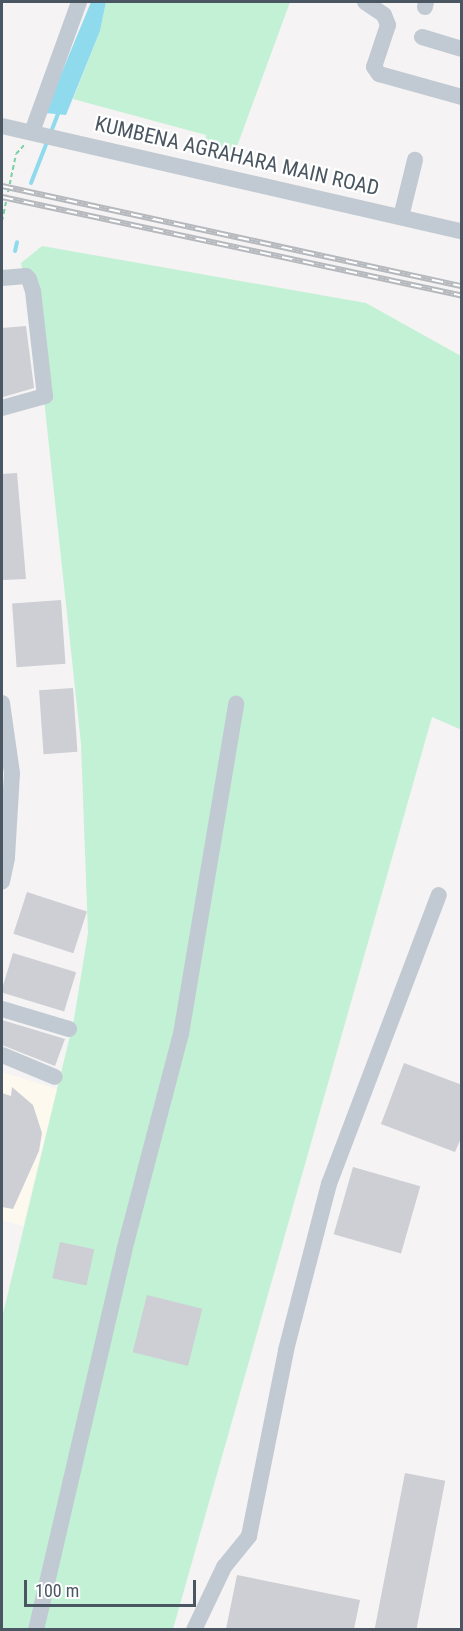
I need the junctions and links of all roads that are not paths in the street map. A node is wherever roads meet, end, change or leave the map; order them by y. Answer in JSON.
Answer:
{"nodes":[{"id":1,"x":79,"y":2,"type":"edge"},
{"id":2,"x":365,"y":2,"type":"edge"},
{"id":3,"x":422,"y":37,"type":"dead end"},
{"id":4,"x":462,"y":49,"type":"edge"},
{"id":5,"x":462,"y":97,"type":"edge"},
{"id":6,"x":2,"y":126,"type":"edge"},
{"id":7,"x":43,"y":135,"type":"junction"},
{"id":8,"x":415,"y":160,"type":"dead end"},
{"id":9,"x":401,"y":217,"type":"junction"},
{"id":10,"x":462,"y":231,"type":"edge"},
{"id":11,"x":2,"y":278,"type":"edge"},
{"id":12,"x":2,"y":408,"type":"edge"},
{"id":13,"x":2,"y":703,"type":"edge"},
{"id":14,"x":236,"y":704,"type":"dead end"},
{"id":15,"x":2,"y":881,"type":"edge"},
{"id":16,"x":439,"y":896,"type":"dead end"},
{"id":17,"x":2,"y":1009,"type":"edge"},
{"id":18,"x":69,"y":1029,"type":"dead end"},
{"id":19,"x":2,"y":1055,"type":"edge"},
{"id":20,"x":56,"y":1077,"type":"dead end"},
{"id":21,"x":36,"y":1629,"type":"edge"},
{"id":22,"x":194,"y":1629,"type":"edge"}],
"edges":[{"from":1,"to":7,"type":"street"},
{"from":2,"to":5,"type":"street"},
{"from":3,"to":4,"type":"street"},
{"from":6,"to":7,"type":"street","name":"KUMBENA AGRAHARA MAIN ROAD"},
{"from":7,"to":9,"type":"street","name":"KUMBENA AGRAHARA MAIN ROAD"},
{"from":8,"to":9,"type":"street"},
{"from":9,"to":10,"type":"street","name":"KUMBENA AGRAHARA MAIN ROAD"},
{"from":11,"to":12,"type":"street"},
{"from":13,"to":15,"type":"street"},
{"from":14,"to":21,"type":"street"},
{"from":16,"to":22,"type":"street"},
{"from":17,"to":18,"type":"street"},
{"from":19,"to":20,"type":"street"}]}
